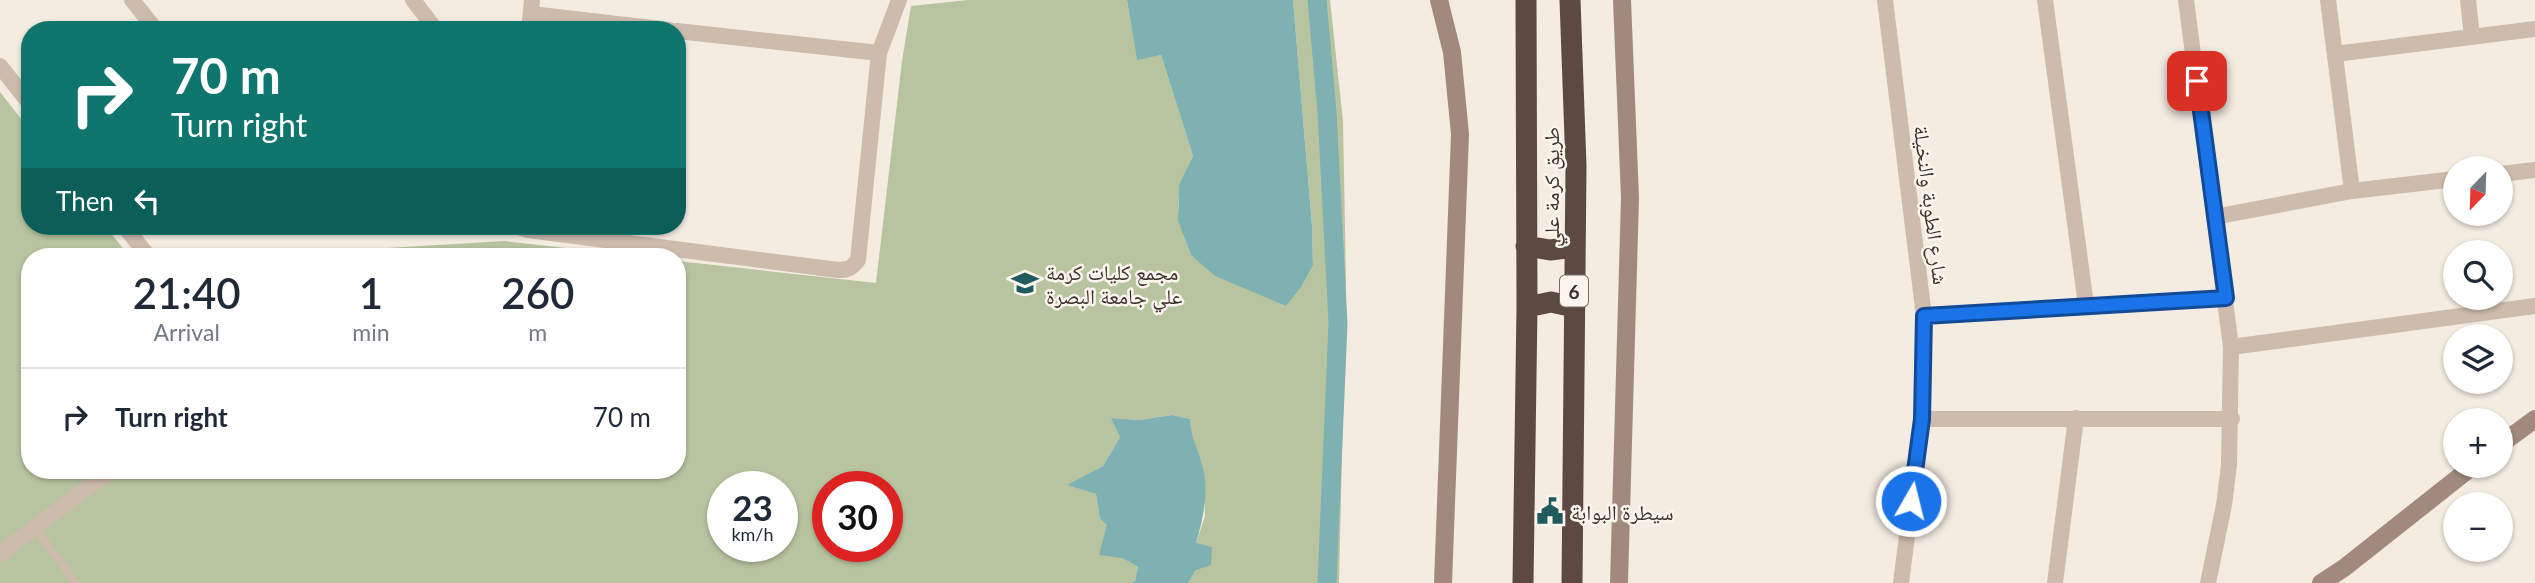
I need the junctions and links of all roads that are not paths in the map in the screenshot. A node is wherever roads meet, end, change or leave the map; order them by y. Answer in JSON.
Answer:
{"nodes":[{"id":1,"x":132,"y":0,"type":"edge"},
{"id":2,"x":413,"y":0,"type":"edge"},
{"id":3,"x":899,"y":0,"type":"edge"},
{"id":4,"x":1440,"y":0,"type":"edge"},
{"id":5,"x":1525,"y":0,"type":"edge"},
{"id":6,"x":1570,"y":0,"type":"edge"},
{"id":7,"x":1622,"y":0,"type":"edge"},
{"id":8,"x":1885,"y":0,"type":"edge"},
{"id":9,"x":2045,"y":0,"type":"edge"},
{"id":10,"x":2186,"y":0,"type":"edge"},
{"id":11,"x":2328,"y":0,"type":"edge"},
{"id":12,"x":2468,"y":0,"type":"edge"},
{"id":13,"x":531,"y":15,"type":"edge"},
{"id":14,"x":149,"y":21,"type":"edge"},
{"id":15,"x":429,"y":21,"type":"edge"},
{"id":16,"x":586,"y":21,"type":"edge"},
{"id":17,"x":2535,"y":29,"type":"edge"},
{"id":18,"x":686,"y":32,"type":"edge"},
{"id":19,"x":2472,"y":37,"type":"junction"},
{"id":20,"x":879,"y":53,"type":"junction"},
{"id":21,"x":2335,"y":54,"type":"junction"},
{"id":22,"x":0,"y":66,"type":"edge"},
{"id":23,"x":21,"y":93,"type":"edge"},
{"id":24,"x":2535,"y":170,"type":"edge"},
{"id":25,"x":2513,"y":173,"type":"edge"},
{"id":26,"x":2443,"y":180,"type":"edge"},
{"id":27,"x":2352,"y":191,"type":"junction"},
{"id":28,"x":2214,"y":216,"type":"junction"},
{"id":29,"x":568,"y":235,"type":"edge"},
{"id":30,"x":1526,"y":246,"type":"junction"},
{"id":31,"x":1575,"y":247,"type":"junction"},
{"id":32,"x":671,"y":248,"type":"edge"},
{"id":33,"x":686,"y":250,"type":"edge"},
{"id":34,"x":2226,"y":298,"type":"junction"},
{"id":35,"x":2087,"y":305,"type":"junction"},
{"id":36,"x":2535,"y":306,"type":"edge"},
{"id":37,"x":1527,"y":307,"type":"junction"},
{"id":38,"x":1574,"y":307,"type":"junction"},
{"id":39,"x":1924,"y":316,"type":"junction"},
{"id":40,"x":2231,"y":347,"type":"junction"},
{"id":41,"x":2076,"y":418,"type":"junction"},
{"id":42,"x":1922,"y":419,"type":"junction"},
{"id":43,"x":2232,"y":419,"type":"junction"},
{"id":44,"x":2535,"y":419,"type":"edge"},
{"id":45,"x":2513,"y":435,"type":"edge"},
{"id":46,"x":2458,"y":478,"type":"edge"},
{"id":47,"x":99,"y":479,"type":"edge"},
{"id":48,"x":35,"y":528,"type":"junction"},
{"id":49,"x":0,"y":554,"type":"edge"},
{"id":50,"x":76,"y":583,"type":"edge"},
{"id":51,"x":1443,"y":583,"type":"edge"},
{"id":52,"x":1523,"y":583,"type":"edge"},
{"id":53,"x":1572,"y":583,"type":"edge"},
{"id":54,"x":1619,"y":583,"type":"edge"},
{"id":55,"x":1901,"y":583,"type":"edge"},
{"id":56,"x":2055,"y":583,"type":"edge"},
{"id":57,"x":2208,"y":583,"type":"edge"},
{"id":58,"x":2321,"y":583,"type":"edge"}],
"edges":[{"from":1,"to":14,"type":"street"},
{"from":2,"to":15,"type":"street"},
{"from":3,"to":20,"type":"street"},
{"from":4,"to":51,"type":"main road"},
{"from":5,"to":30,"type":"highway","name":"طريق كرمة علي"},
{"from":6,"to":31,"type":"highway","name":"طريق كرمة علي","number":"6"},
{"from":7,"to":54,"type":"main road"},
{"from":8,"to":39,"type":"street","name":"شارع الطوبة والنخيلة"},
{"from":9,"to":35,"type":"street"},
{"from":10,"to":28,"type":"street"},
{"from":11,"to":21,"type":"street"},
{"from":12,"to":19,"type":"street"},
{"from":13,"to":16,"type":"street"},
{"from":17,"to":19,"type":"street"},
{"from":18,"to":20,"type":"street"},
{"from":19,"to":21,"type":"street"},
{"from":20,"to":33,"type":"street"},
{"from":21,"to":27,"type":"street"},
{"from":22,"to":23,"type":"street"},
{"from":24,"to":25,"type":"street"},
{"from":26,"to":27,"type":"street"},
{"from":27,"to":28,"type":"street"},
{"from":28,"to":34,"type":"street"},
{"from":29,"to":32,"type":"street"},
{"from":30,"to":31,"type":"highway"},
{"from":30,"to":37,"type":"highway","name":"طريق كرمة علي"},
{"from":31,"to":38,"type":"highway","name":"طريق كرمة علي","number":"6"},
{"from":34,"to":35,"type":"street"},
{"from":34,"to":40,"type":"street"},
{"from":35,"to":39,"type":"street"},
{"from":36,"to":40,"type":"street"},
{"from":37,"to":38,"type":"highway"},
{"from":37,"to":52,"type":"highway","name":"طريق كرمة علي"},
{"from":38,"to":53,"type":"highway","name":"طريق كرمة علي","number":"6"},
{"from":39,"to":42,"type":"street","name":"شارع الطوبة والنخيلة"},
{"from":40,"to":43,"type":"street"},
{"from":41,"to":42,"type":"street"},
{"from":41,"to":43,"type":"street"},
{"from":41,"to":56,"type":"street"},
{"from":42,"to":55,"type":"street","name":"شارع الطوبة والنخيلة"},
{"from":43,"to":57,"type":"street"},
{"from":44,"to":45,"type":"main road"},
{"from":46,"to":58,"type":"main road"},
{"from":47,"to":48,"type":"street"},
{"from":48,"to":49,"type":"street"},
{"from":48,"to":50,"type":"lane"}]}
